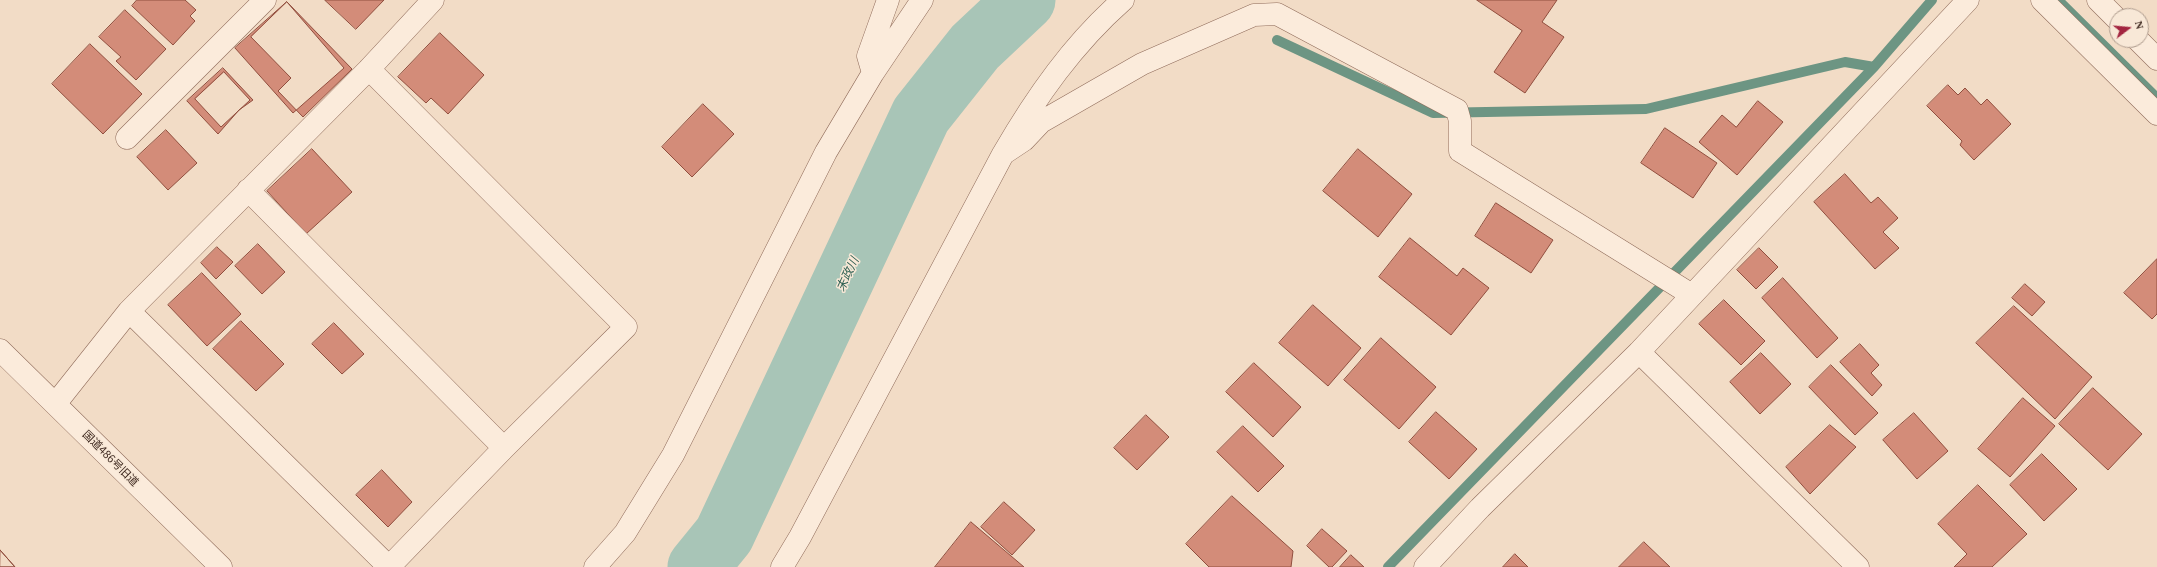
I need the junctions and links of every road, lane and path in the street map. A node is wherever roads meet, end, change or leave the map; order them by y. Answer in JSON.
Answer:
{"nodes":[{"id":1,"x":265,"y":0,"type":"edge"},
{"id":2,"x":432,"y":0,"type":"edge"},
{"id":3,"x":888,"y":0,"type":"edge"},
{"id":4,"x":922,"y":0,"type":"edge"},
{"id":5,"x":1123,"y":0,"type":"edge"},
{"id":6,"x":1968,"y":0,"type":"edge"},
{"id":7,"x":2042,"y":0,"type":"edge"},
{"id":8,"x":2098,"y":0,"type":"edge"},
{"id":9,"x":2109,"y":11,"type":"edge"},
{"id":10,"x":2146,"y":48,"type":"edge"},
{"id":11,"x":2157,"y":59,"type":"edge"},
{"id":12,"x":369,"y":69,"type":"junction"},
{"id":13,"x":873,"y":73,"type":"junction"},
{"id":14,"x":2157,"y":114,"type":"edge"},
{"id":15,"x":127,"y":138,"type":"dead end"},
{"id":16,"x":1002,"y":154,"type":"junction"},
{"id":17,"x":248,"y":190,"type":"junction"},
{"id":18,"x":1692,"y":295,"type":"junction"},
{"id":19,"x":128,"y":311,"type":"junction"},
{"id":20,"x":0,"y":350,"type":"edge"},
{"id":21,"x":1639,"y":352,"type":"junction"},
{"id":22,"x":56,"y":403,"type":"junction"},
{"id":23,"x":504,"y":448,"type":"junction"},
{"id":24,"x":221,"y":567,"type":"edge"},
{"id":25,"x":595,"y":567,"type":"edge"},
{"id":26,"x":782,"y":567,"type":"edge"},
{"id":27,"x":1425,"y":567,"type":"edge"},
{"id":28,"x":1858,"y":567,"type":"edge"}],
"edges":[{"from":1,"to":15,"type":"street"},
{"from":2,"to":12,"type":"street"},
{"from":3,"to":13,"type":"street"},
{"from":4,"to":13,"type":"street"},
{"from":5,"to":16,"type":"street"},
{"from":6,"to":18,"type":"street"},
{"from":7,"to":14,"type":"street"},
{"from":8,"to":9,"type":"street"},
{"from":10,"to":11,"type":"street"},
{"from":12,"to":17,"type":"street"},
{"from":12,"to":23,"type":"street"},
{"from":13,"to":25,"type":"street"},
{"from":16,"to":18,"type":"street"},
{"from":16,"to":26,"type":"street"},
{"from":17,"to":19,"type":"street"},
{"from":17,"to":23,"type":"street"},
{"from":18,"to":21,"type":"street"},
{"from":19,"to":22,"type":"street"},
{"from":19,"to":23,"type":"street"},
{"from":20,"to":22,"type":"street","name":"国道486号旧道"},
{"from":21,"to":27,"type":"street"},
{"from":21,"to":28,"type":"street"},
{"from":22,"to":24,"type":"street","name":"国道486号旧道"}]}
